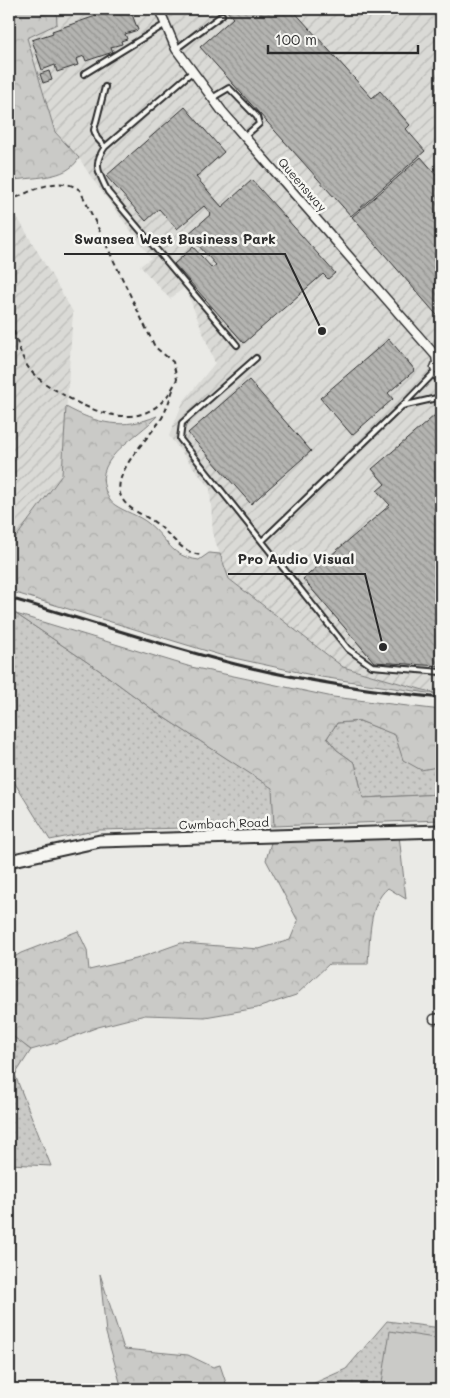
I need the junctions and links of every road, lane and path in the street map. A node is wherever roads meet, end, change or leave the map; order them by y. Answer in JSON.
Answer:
{"nodes":[{"id":1,"x":159,"y":9,"type":"edge"},
{"id":2,"x":222,"y":15,"type":"dead end"},
{"id":3,"x":164,"y":25,"type":"junction"},
{"id":4,"x":176,"y":50,"type":"junction"},
{"id":5,"x":192,"y":72,"type":"junction"},
{"id":6,"x":84,"y":74,"type":"dead end"},
{"id":7,"x":105,"y":87,"type":"dead end"},
{"id":8,"x":212,"y":98,"type":"junction"},
{"id":9,"x":244,"y":137,"type":"junction"},
{"id":10,"x":105,"y":147,"type":"junction"},
{"id":11,"x":9,"y":201,"type":"edge"},
{"id":12,"x":9,"y":315,"type":"edge"},
{"id":13,"x":237,"y":345,"type":"dead end"},
{"id":14,"x":438,"y":356,"type":"edge"},
{"id":15,"x":256,"y":358,"type":"dead end"},
{"id":16,"x":434,"y":371,"type":"junction"},
{"id":17,"x":441,"y":383,"type":"edge"},
{"id":18,"x":174,"y":385,"type":"junction"},
{"id":19,"x":441,"y":397,"type":"edge"},
{"id":20,"x":402,"y":406,"type":"junction"},
{"id":21,"x":262,"y":541,"type":"junction"},
{"id":22,"x":200,"y":555,"type":"dead end"},
{"id":23,"x":441,"y":672,"type":"edge"},
{"id":24,"x":441,"y":831,"type":"edge"},
{"id":25,"x":9,"y":861,"type":"edge"}],
"edges":[{"from":1,"to":3,"type":"street","name":"Queensway"},
{"from":2,"to":4,"type":"lane"},
{"from":3,"to":4,"type":"street","name":"Queensway"},
{"from":3,"to":6,"type":"lane"},
{"from":4,"to":5,"type":"street","name":"Queensway"},
{"from":5,"to":8,"type":"street","name":"Queensway"},
{"from":5,"to":10,"type":"lane"},
{"from":7,"to":10,"type":"lane"},
{"from":8,"to":9,"type":"street","name":"Queensway"},
{"from":8,"to":9,"type":"lane"},
{"from":9,"to":14,"type":"street","name":"Queensway"},
{"from":10,"to":13,"type":"lane"},
{"from":11,"to":18,"type":"path"},
{"from":12,"to":18,"type":"path"},
{"from":14,"to":16,"type":"street","name":"Queensway"},
{"from":15,"to":21,"type":"lane"},
{"from":16,"to":17,"type":"lane"},
{"from":16,"to":20,"type":"lane"},
{"from":18,"to":22,"type":"path"},
{"from":19,"to":20,"type":"lane"},
{"from":20,"to":21,"type":"lane"},
{"from":21,"to":23,"type":"lane"},
{"from":24,"to":25,"type":"main road","name":"Cwmbach Road"}]}
